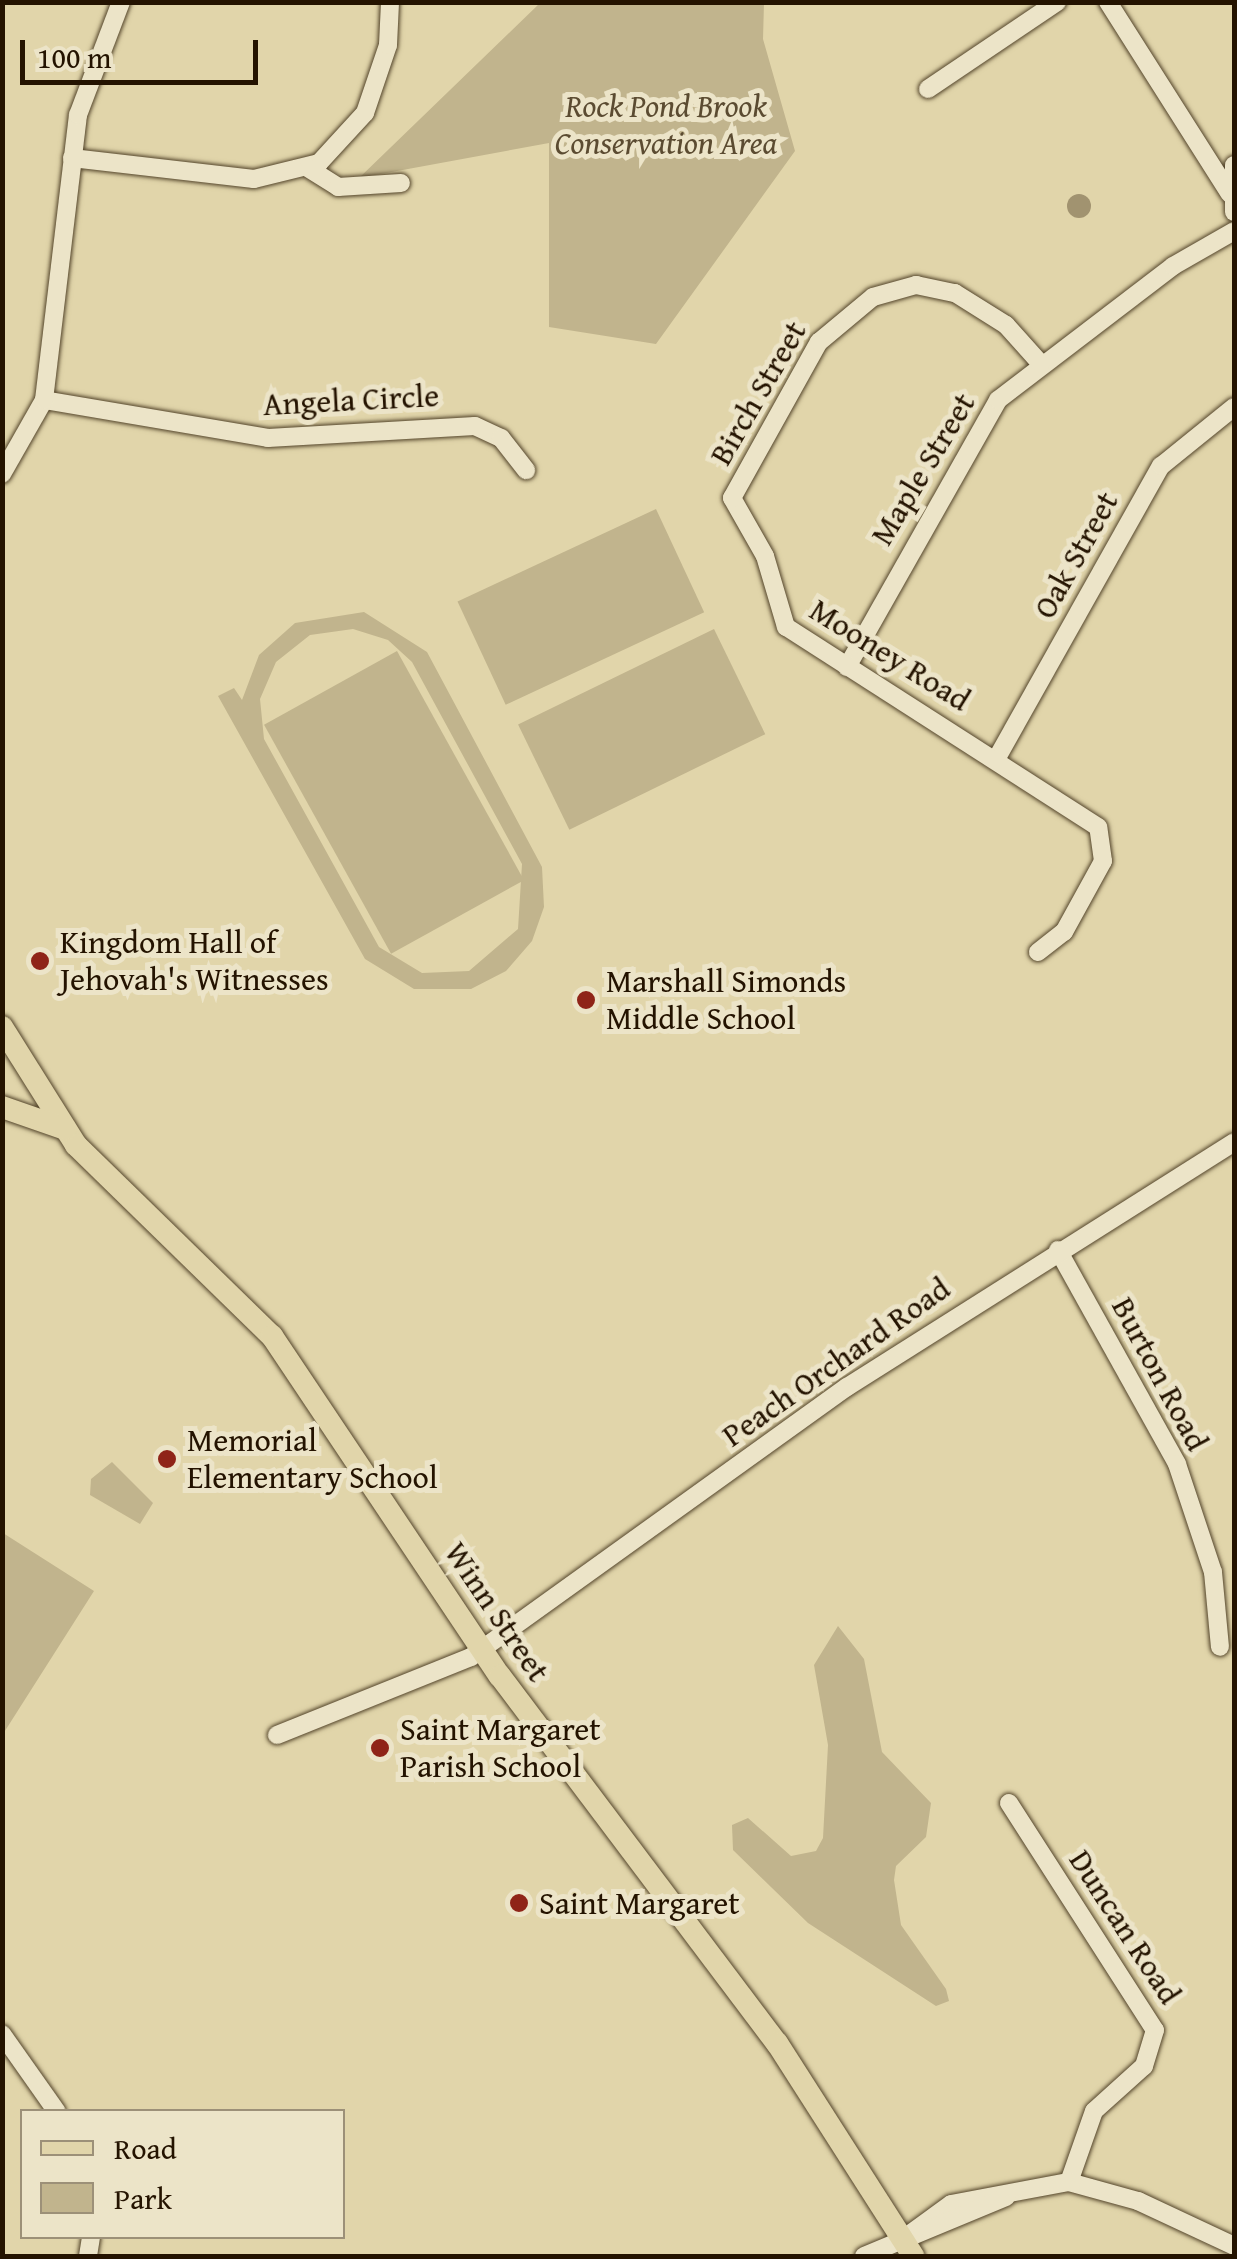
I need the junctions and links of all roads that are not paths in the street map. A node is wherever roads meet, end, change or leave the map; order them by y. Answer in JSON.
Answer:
{"nodes":[{"id":1,"x":122,"y":2,"type":"edge"},
{"id":2,"x":390,"y":2,"type":"edge"},
{"id":3,"x":1057,"y":2,"type":"edge"},
{"id":4,"x":1108,"y":2,"type":"edge"},
{"id":5,"x":928,"y":90,"type":"dead end"},
{"id":6,"x":72,"y":158,"type":"junction"},
{"id":7,"x":1234,"y":165,"type":"edge"},
{"id":8,"x":308,"y":168,"type":"junction"},
{"id":9,"x":401,"y":183,"type":"dead end"},
{"id":10,"x":1232,"y":203,"type":"edge"},
{"id":11,"x":1234,"y":232,"type":"edge"},
{"id":12,"x":1041,"y":364,"type":"junction"},
{"id":13,"x":44,"y":400,"type":"junction"},
{"id":14,"x":1234,"y":408,"type":"edge"},
{"id":15,"x":526,"y":470,"type":"dead end"},
{"id":16,"x":2,"y":474,"type":"edge"},
{"id":17,"x":732,"y":498,"type":"joint"},
{"id":18,"x":847,"y":667,"type":"junction"},
{"id":19,"x":998,"y":756,"type":"junction"},
{"id":20,"x":1038,"y":952,"type":"dead end"},
{"id":21,"x":2,"y":1027,"type":"edge"},
{"id":22,"x":2,"y":1107,"type":"edge"},
{"id":23,"x":64,"y":1129,"type":"junction"},
{"id":24,"x":1234,"y":1142,"type":"edge"},
{"id":25,"x":1058,"y":1250,"type":"junction"},
{"id":26,"x":1220,"y":1647,"type":"dead end"},
{"id":27,"x":482,"y":1648,"type":"junction"},
{"id":28,"x":277,"y":1735,"type":"dead end"},
{"id":29,"x":1009,"y":1803,"type":"dead end"},
{"id":30,"x":2,"y":2034,"type":"edge"},
{"id":31,"x":55,"y":2109,"type":"edge"},
{"id":32,"x":1068,"y":2182,"type":"junction"},
{"id":33,"x":1234,"y":2246,"type":"edge"},
{"id":34,"x":908,"y":2248,"type":"edge"},
{"id":35,"x":870,"y":2255,"type":"edge"}],
"edges":[{"from":1,"to":6,"type":"street"},
{"from":2,"to":8,"type":"street"},
{"from":3,"to":5,"type":"street"},
{"from":4,"to":10,"type":"street"},
{"from":6,"to":8,"type":"street"},
{"from":6,"to":13,"type":"street"},
{"from":7,"to":10,"type":"street"},
{"from":8,"to":9,"type":"street"},
{"from":11,"to":12,"type":"street","name":"Maple Street"},
{"from":12,"to":17,"type":"street","name":"Birch Street"},
{"from":12,"to":18,"type":"street","name":"Maple Street"},
{"from":13,"to":15,"type":"street","name":"Angela Circle"},
{"from":13,"to":16,"type":"street"},
{"from":14,"to":19,"type":"street","name":"Oak Street"},
{"from":17,"to":18,"type":"street","name":"Mooney Road"},
{"from":18,"to":19,"type":"street","name":"Mooney Road"},
{"from":19,"to":20,"type":"street","name":"Mooney Road"},
{"from":21,"to":23,"type":"main road","name":"Winn Street"},
{"from":22,"to":23,"type":"main road"},
{"from":23,"to":27,"type":"main road","name":"Winn Street"},
{"from":24,"to":25,"type":"street","name":"Peach Orchard Road"},
{"from":25,"to":26,"type":"street","name":"Burton Road"},
{"from":25,"to":27,"type":"street","name":"Peach Orchard Road"},
{"from":27,"to":28,"type":"street","name":"Peach Orchard Road"},
{"from":27,"to":34,"type":"main road","name":"Winn Street"},
{"from":29,"to":32,"type":"street","name":"Duncan Road"},
{"from":30,"to":31,"type":"street"},
{"from":32,"to":33,"type":"street"},
{"from":32,"to":34,"type":"street"},
{"from":34,"to":35,"type":"street"}]}
